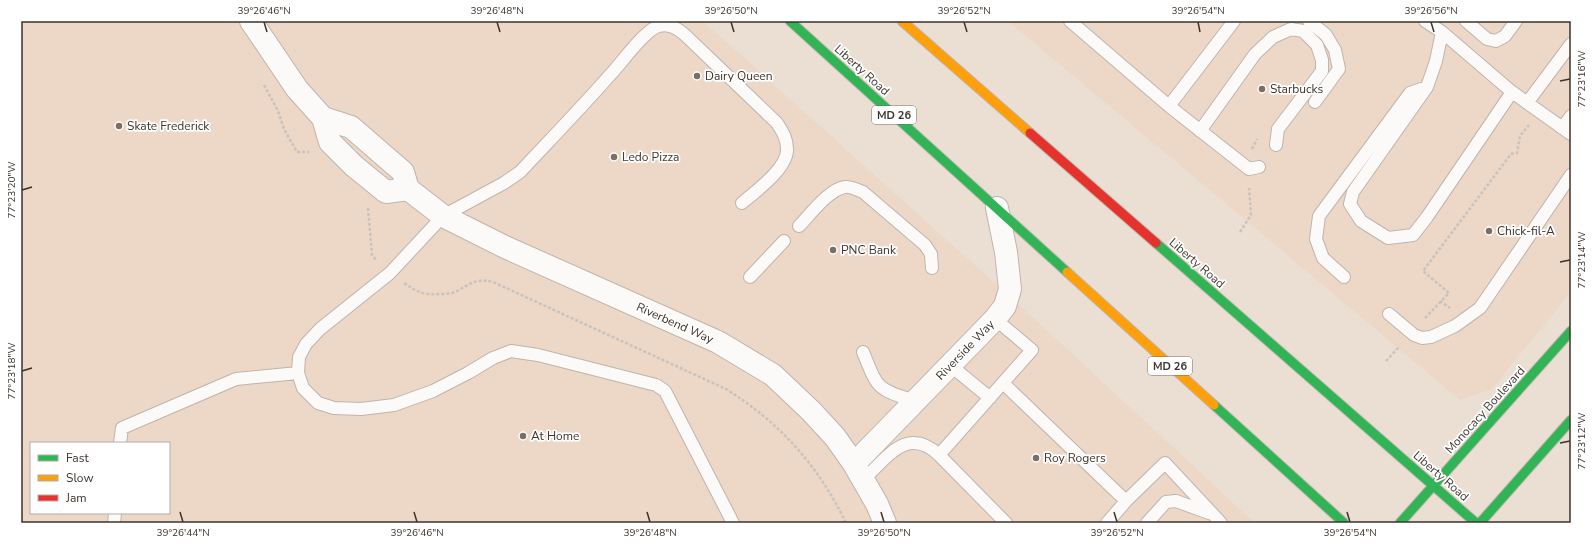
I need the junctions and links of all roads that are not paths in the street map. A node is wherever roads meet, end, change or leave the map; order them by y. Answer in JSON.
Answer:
{"nodes":[{"id":1,"x":790,"y":21,"type":"edge"},
{"id":2,"x":902,"y":21,"type":"edge"},
{"id":3,"x":1070,"y":21,"type":"edge"},
{"id":4,"x":1234,"y":21,"type":"edge"},
{"id":5,"x":1309,"y":21,"type":"edge"},
{"id":6,"x":1425,"y":21,"type":"edge"},
{"id":7,"x":1466,"y":21,"type":"edge"},
{"id":8,"x":1516,"y":21,"type":"edge"},
{"id":9,"x":254,"y":22,"type":"edge"},
{"id":10,"x":1442,"y":32,"type":"junction"},
{"id":11,"x":1571,"y":44,"type":"edge"},
{"id":12,"x":1427,"y":87,"type":"junction"},
{"id":13,"x":1512,"y":92,"type":"junction"},
{"id":14,"x":1315,"y":102,"type":"dead end"},
{"id":15,"x":1527,"y":103,"type":"junction"},
{"id":16,"x":1169,"y":106,"type":"junction"},
{"id":17,"x":1571,"y":116,"type":"edge"},
{"id":18,"x":1200,"y":131,"type":"junction"},
{"id":19,"x":1566,"y":131,"type":"edge"},
{"id":20,"x":1276,"y":145,"type":"dead end"},
{"id":21,"x":1259,"y":167,"type":"dead end"},
{"id":22,"x":1571,"y":175,"type":"edge"},
{"id":23,"x":742,"y":203,"type":"dead end"},
{"id":24,"x":997,"y":208,"type":"junction"},
{"id":25,"x":443,"y":216,"type":"junction"},
{"id":26,"x":799,"y":226,"type":"dead end"},
{"id":27,"x":784,"y":241,"type":"dead end"},
{"id":28,"x":932,"y":268,"type":"dead end"},
{"id":29,"x":750,"y":277,"type":"dead end"},
{"id":30,"x":1344,"y":277,"type":"dead end"},
{"id":31,"x":1389,"y":314,"type":"dead end"},
{"id":32,"x":995,"y":319,"type":"junction"},
{"id":33,"x":1571,"y":331,"type":"edge"},
{"id":34,"x":863,"y":352,"type":"dead end"},
{"id":35,"x":950,"y":365,"type":"junction"},
{"id":36,"x":298,"y":373,"type":"junction"},
{"id":37,"x":1003,"y":384,"type":"junction"},
{"id":38,"x":990,"y":398,"type":"junction"},
{"id":39,"x":915,"y":401,"type":"junction"},
{"id":40,"x":1571,"y":420,"type":"edge"},
{"id":41,"x":120,"y":442,"type":"edge"},
{"id":42,"x":939,"y":455,"type":"junction"},
{"id":43,"x":858,"y":472,"type":"junction"},
{"id":44,"x":1434,"y":486,"type":"junction"},
{"id":45,"x":1126,"y":501,"type":"junction"},
{"id":46,"x":1212,"y":520,"type":"edge"},
{"id":47,"x":733,"y":523,"type":"edge"},
{"id":48,"x":885,"y":523,"type":"edge"},
{"id":49,"x":1006,"y":523,"type":"edge"},
{"id":50,"x":1107,"y":523,"type":"edge"},
{"id":51,"x":1147,"y":523,"type":"edge"},
{"id":52,"x":1344,"y":523,"type":"edge"},
{"id":53,"x":1400,"y":523,"type":"edge"},
{"id":54,"x":1476,"y":523,"type":"edge"},
{"id":55,"x":1480,"y":523,"type":"edge"}],
"edges":[{"from":1,"to":24,"type":"main road","name":"Liberty Road","number":"MD 26"},
{"from":2,"to":44,"type":"main road","name":"Liberty Road"},
{"from":3,"to":16,"type":"lane"},
{"from":4,"to":16,"type":"lane"},
{"from":5,"to":14,"type":"lane"},
{"from":6,"to":10,"type":"lane"},
{"from":7,"to":8,"type":"lane"},
{"from":9,"to":25,"type":"street","name":"Riverbend Way"},
{"from":10,"to":12,"type":"lane"},
{"from":10,"to":13,"type":"lane"},
{"from":11,"to":15,"type":"lane"},
{"from":12,"to":13,"type":"lane"},
{"from":12,"to":30,"type":"lane"},
{"from":13,"to":15,"type":"lane"},
{"from":15,"to":19,"type":"lane"},
{"from":16,"to":18,"type":"lane"},
{"from":17,"to":19,"type":"lane"},
{"from":18,"to":20,"type":"lane"},
{"from":18,"to":21,"type":"lane"},
{"from":22,"to":31,"type":"lane"},
{"from":23,"to":25,"type":"lane"},
{"from":24,"to":32,"type":"street","name":"Riverside Way"},
{"from":24,"to":52,"type":"main road","name":"Liberty Road","number":"MD 26"},
{"from":25,"to":36,"type":"lane"},
{"from":25,"to":43,"type":"street","name":"Riverbend Way"},
{"from":26,"to":28,"type":"lane"},
{"from":27,"to":29,"type":"lane"},
{"from":32,"to":35,"type":"street","name":"Riverside Way"},
{"from":32,"to":37,"type":"lane"},
{"from":33,"to":44,"type":"main road","name":"Monocacy Boulevard"},
{"from":34,"to":39,"type":"lane"},
{"from":35,"to":38,"type":"lane"},
{"from":35,"to":39,"type":"street","name":"Riverside Way"},
{"from":36,"to":41,"type":"lane"},
{"from":36,"to":47,"type":"lane"},
{"from":37,"to":38,"type":"lane"},
{"from":37,"to":45,"type":"lane"},
{"from":38,"to":42,"type":"lane"},
{"from":39,"to":43,"type":"street","name":"Riverside Way"},
{"from":40,"to":55,"type":"main road"},
{"from":42,"to":43,"type":"lane"},
{"from":42,"to":49,"type":"lane"},
{"from":43,"to":48,"type":"street","name":"Riverbend Way"},
{"from":44,"to":53,"type":"main road","name":"Monocacy Boulevard"},
{"from":44,"to":54,"type":"main road","name":"Liberty Road"},
{"from":45,"to":46,"type":"lane"},
{"from":45,"to":50,"type":"lane"},
{"from":46,"to":51,"type":"lane"}]}
